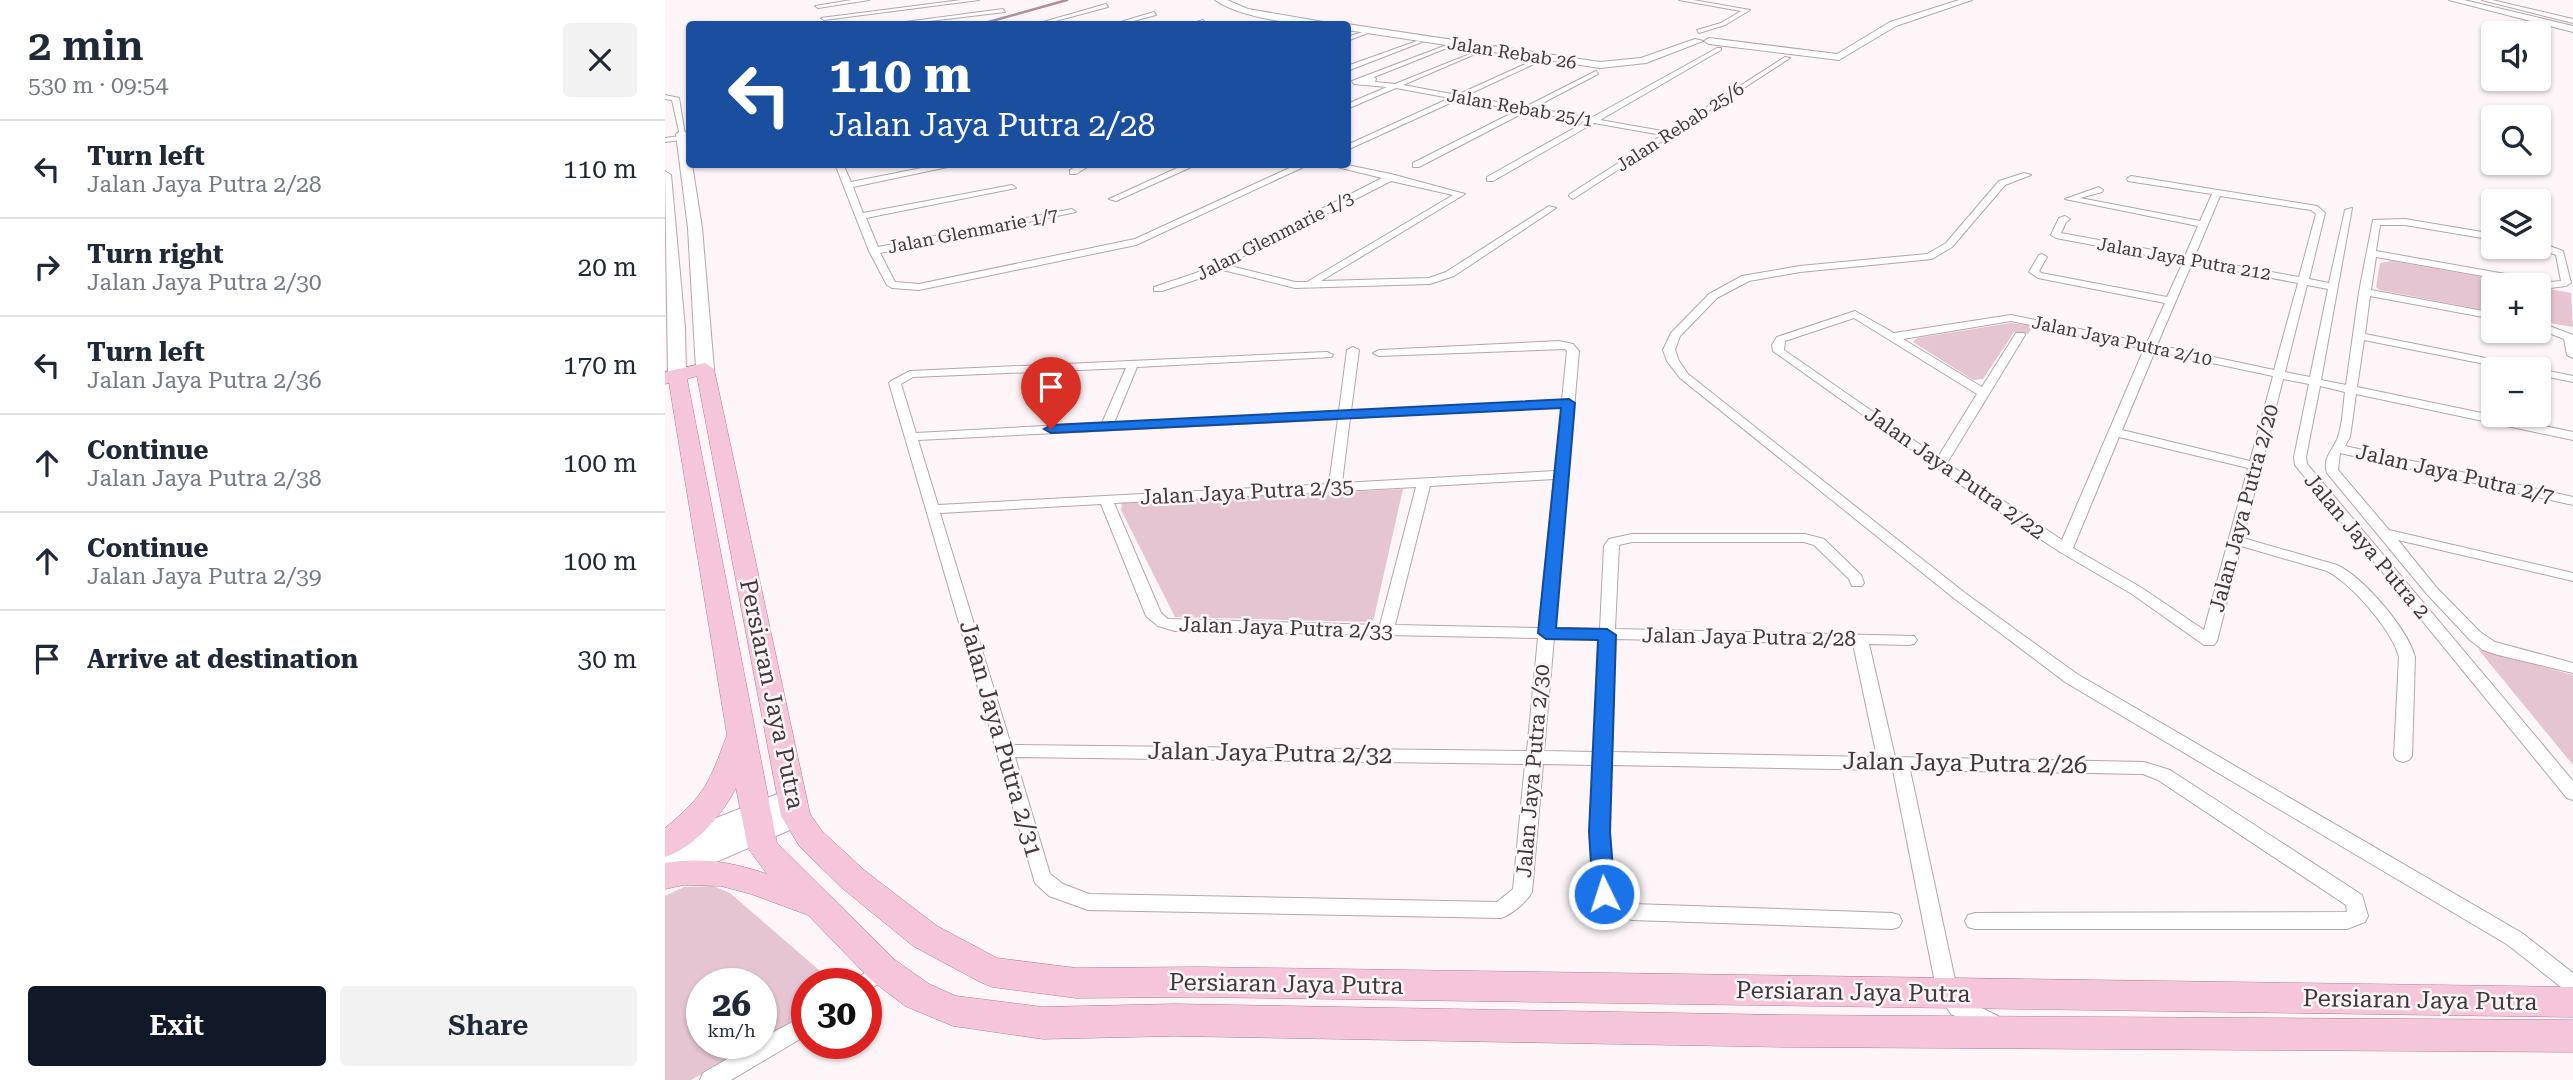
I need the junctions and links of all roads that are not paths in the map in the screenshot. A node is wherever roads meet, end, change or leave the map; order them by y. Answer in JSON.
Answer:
{"nodes":[{"id":1,"x":866,"y":0,"type":"edge"},
{"id":2,"x":976,"y":0,"type":"edge"},
{"id":3,"x":1219,"y":0,"type":"edge"},
{"id":4,"x":1682,"y":0,"type":"edge"},
{"id":5,"x":1949,"y":0,"type":"edge"},
{"id":6,"x":1968,"y":0,"type":"edge"},
{"id":7,"x":2453,"y":0,"type":"edge"},
{"id":8,"x":2464,"y":0,"type":"edge"},
{"id":9,"x":2486,"y":0,"type":"edge"},
{"id":10,"x":2494,"y":0,"type":"edge"},
{"id":11,"x":817,"y":3,"type":"edge"},
{"id":12,"x":1106,"y":6,"type":"dead end"},
{"id":13,"x":1003,"y":11,"type":"dead end"},
{"id":14,"x":1154,"y":14,"type":"dead end"},
{"id":15,"x":2573,"y":15,"type":"edge"},
{"id":16,"x":2553,"y":17,"type":"junction"},
{"id":17,"x":825,"y":21,"type":"edge"},
{"id":18,"x":931,"y":21,"type":"edge"},
{"id":19,"x":1050,"y":21,"type":"edge"},
{"id":20,"x":1128,"y":21,"type":"edge"},
{"id":21,"x":1311,"y":21,"type":"edge"},
{"id":22,"x":1723,"y":24,"type":"junction"},
{"id":23,"x":2573,"y":26,"type":"edge"},
{"id":24,"x":1351,"y":28,"type":"edge"},
{"id":25,"x":1365,"y":33,"type":"dead end"},
{"id":26,"x":1708,"y":36,"type":"junction"},
{"id":27,"x":1351,"y":38,"type":"edge"},
{"id":28,"x":1419,"y":42,"type":"dead end"},
{"id":29,"x":1454,"y":44,"type":"junction"},
{"id":30,"x":1675,"y":48,"type":"junction"},
{"id":31,"x":1719,"y":49,"type":"dead end"},
{"id":32,"x":1473,"y":52,"type":"dead end"},
{"id":33,"x":1836,"y":53,"type":"junction"},
{"id":34,"x":1787,"y":58,"type":"dead end"},
{"id":35,"x":1534,"y":62,"type":"dead end"},
{"id":36,"x":1351,"y":68,"type":"edge"},
{"id":37,"x":1596,"y":73,"type":"dead end"},
{"id":38,"x":1373,"y":78,"type":"junction"},
{"id":39,"x":1352,"y":79,"type":"edge"},
{"id":40,"x":1395,"y":86,"type":"junction"},
{"id":41,"x":665,"y":97,"type":"edge"},
{"id":42,"x":1458,"y":97,"type":"junction"},
{"id":43,"x":1351,"y":105,"type":"edge"},
{"id":44,"x":1526,"y":109,"type":"junction"},
{"id":45,"x":1592,"y":121,"type":"junction"},
{"id":46,"x":1668,"y":134,"type":"junction"},
{"id":47,"x":686,"y":135,"type":"edge"},
{"id":48,"x":665,"y":139,"type":"edge"},
{"id":49,"x":1351,"y":146,"type":"edge"},
{"id":50,"x":1416,"y":165,"type":"dead end"},
{"id":51,"x":689,"y":168,"type":"edge"},
{"id":52,"x":841,"y":168,"type":"edge"},
{"id":53,"x":937,"y":168,"type":"edge"},
{"id":54,"x":1080,"y":168,"type":"edge"},
{"id":55,"x":1185,"y":168,"type":"edge"},
{"id":56,"x":1297,"y":168,"type":"edge"},
{"id":57,"x":1348,"y":168,"type":"edge"},
{"id":58,"x":1073,"y":172,"type":"dead end"},
{"id":59,"x":2028,"y":174,"type":"dead end"},
{"id":60,"x":665,"y":175,"type":"edge"},
{"id":61,"x":1391,"y":177,"type":"junction"},
{"id":62,"x":1490,"y":179,"type":"dead end"},
{"id":63,"x":2131,"y":179,"type":"dead end"},
{"id":64,"x":848,"y":185,"type":"junction"},
{"id":65,"x":1012,"y":188,"type":"dead end"},
{"id":66,"x":2099,"y":190,"type":"dead end"},
{"id":67,"x":2217,"y":192,"type":"junction"},
{"id":68,"x":1573,"y":196,"type":"dead end"},
{"id":69,"x":1113,"y":200,"type":"dead end"},
{"id":70,"x":1552,"y":208,"type":"dead end"},
{"id":71,"x":2349,"y":211,"type":"dead end"},
{"id":72,"x":1072,"y":212,"type":"dead end"},
{"id":73,"x":860,"y":216,"type":"junction"},
{"id":74,"x":2065,"y":219,"type":"dead end"},
{"id":75,"x":2203,"y":224,"type":"junction"},
{"id":76,"x":2481,"y":235,"type":"edge"},
{"id":77,"x":2551,"y":250,"type":"edge"},
{"id":78,"x":874,"y":251,"type":"junction"},
{"id":79,"x":2371,"y":254,"type":"junction"},
{"id":80,"x":2042,"y":257,"type":"dead end"},
{"id":81,"x":2187,"y":260,"type":"junction"},
{"id":82,"x":1217,"y":266,"type":"junction"},
{"id":83,"x":2303,"y":281,"type":"junction"},
{"id":84,"x":1308,"y":285,"type":"junction"},
{"id":85,"x":2334,"y":287,"type":"junction"},
{"id":86,"x":1158,"y":289,"type":"dead end"},
{"id":87,"x":2364,"y":292,"type":"junction"},
{"id":88,"x":2171,"y":301,"type":"junction"},
{"id":89,"x":2481,"y":314,"type":"edge"},
{"id":90,"x":2551,"y":329,"type":"edge"},
{"id":91,"x":2020,"y":335,"type":"dead end"},
{"id":92,"x":2358,"y":336,"type":"junction"},
{"id":93,"x":1892,"y":337,"type":"junction"},
{"id":94,"x":2151,"y":347,"type":"junction"},
{"id":95,"x":1353,"y":350,"type":"dead end"},
{"id":96,"x":1379,"y":354,"type":"dead end"},
{"id":97,"x":1327,"y":355,"type":"dead end"},
{"id":98,"x":2573,"y":355,"type":"edge"},
{"id":99,"x":2481,"y":360,"type":"edge"},
{"id":100,"x":1133,"y":364,"type":"junction"},
{"id":101,"x":706,"y":374,"type":"junction"},
{"id":102,"x":2278,"y":374,"type":"junction"},
{"id":103,"x":2551,"y":374,"type":"edge"},
{"id":104,"x":2573,"y":379,"type":"edge"},
{"id":105,"x":672,"y":382,"type":"edge"},
{"id":106,"x":2315,"y":382,"type":"junction"},
{"id":107,"x":2350,"y":389,"type":"junction"},
{"id":108,"x":1985,"y":394,"type":"junction"},
{"id":109,"x":1569,"y":403,"type":"junction"},
{"id":110,"x":1346,"y":415,"type":"junction"},
{"id":111,"x":1111,"y":426,"type":"junction"},
{"id":112,"x":2115,"y":432,"type":"junction"},
{"id":113,"x":2573,"y":436,"type":"edge"},
{"id":114,"x":912,"y":437,"type":"junction"},
{"id":115,"x":2337,"y":448,"type":"junction"},
{"id":116,"x":1941,"y":463,"type":"junction"},
{"id":117,"x":2255,"y":466,"type":"junction"},
{"id":118,"x":1562,"y":475,"type":"junction"},
{"id":119,"x":1424,"y":483,"type":"junction"},
{"id":120,"x":1335,"y":487,"type":"junction"},
{"id":121,"x":1106,"y":500,"type":"junction"},
{"id":122,"x":2573,"y":501,"type":"edge"},
{"id":123,"x":933,"y":509,"type":"junction"},
{"id":124,"x":2383,"y":533,"type":"junction"},
{"id":125,"x":2235,"y":540,"type":"junction"},
{"id":126,"x":2065,"y":549,"type":"junction"},
{"id":127,"x":2573,"y":578,"type":"edge"},
{"id":128,"x":1857,"y":583,"type":"dead end"},
{"id":129,"x":756,"y":619,"type":"junction"},
{"id":130,"x":722,"y":629,"type":"junction"},
{"id":131,"x":1386,"y":630,"type":"junction"},
{"id":132,"x":1546,"y":633,"type":"junction"},
{"id":133,"x":1607,"y":635,"type":"junction"},
{"id":134,"x":1860,"y":639,"type":"junction"},
{"id":135,"x":1909,"y":640,"type":"dead end"},
{"id":136,"x":2209,"y":641,"type":"joint"},
{"id":137,"x":2573,"y":668,"type":"edge"},
{"id":138,"x":741,"y":734,"type":"junction"},
{"id":139,"x":1005,"y":751,"type":"junction"},
{"id":140,"x":2403,"y":756,"type":"dead end"},
{"id":141,"x":1535,"y":757,"type":"junction"},
{"id":142,"x":1601,"y":758,"type":"junction"},
{"id":143,"x":1893,"y":762,"type":"junction"},
{"id":144,"x":2573,"y":793,"type":"edge"},
{"id":145,"x":795,"y":807,"type":"junction"},
{"id":146,"x":756,"y":823,"type":"junction"},
{"id":147,"x":665,"y":848,"type":"edge"},
{"id":148,"x":665,"y":874,"type":"edge"},
{"id":149,"x":1514,"y":902,"type":"joint"},
{"id":150,"x":816,"y":906,"type":"junction"},
{"id":151,"x":1892,"y":921,"type":"dead end"},
{"id":152,"x":1975,"y":921,"type":"dead end"},
{"id":153,"x":867,"y":968,"type":"edge"},
{"id":154,"x":882,"y":980,"type":"edge"},
{"id":155,"x":2573,"y":985,"type":"edge"},
{"id":156,"x":1947,"y":993,"type":"junction"},
{"id":157,"x":2573,"y":1002,"type":"edge"},
{"id":158,"x":2014,"y":1032,"type":"junction"},
{"id":159,"x":791,"y":1033,"type":"edge"},
{"id":160,"x":2573,"y":1036,"type":"edge"},
{"id":161,"x":711,"y":1080,"type":"edge"}],
"edges":[{"from":1,"to":11,"type":"street"},
{"from":2,"to":17,"type":"street"},
{"from":3,"to":21,"type":"street"},
{"from":4,"to":22,"type":"street"},
{"from":5,"to":33,"type":"street"},
{"from":6,"to":33,"type":"street"},
{"from":7,"to":23,"type":"street"},
{"from":8,"to":23,"type":"street"},
{"from":9,"to":10,"type":"street"},
{"from":9,"to":16,"type":"street"},
{"from":11,"to":17,"type":"street"},
{"from":12,"to":19,"type":"street"},
{"from":13,"to":18,"type":"street"},
{"from":14,"to":20,"type":"street"},
{"from":15,"to":16,"type":"street"},
{"from":16,"to":23,"type":"street"},
{"from":22,"to":26,"type":"street"},
{"from":22,"to":26,"type":"street"},
{"from":24,"to":29,"type":"street","name":"Jalan Rebab 26"},
{"from":25,"to":27,"type":"street"},
{"from":26,"to":30,"type":"street","name":"Jalan Rebab 26"},
{"from":26,"to":30,"type":"street","name":"Jalan Rebab 26"},
{"from":26,"to":33,"type":"street"},
{"from":26,"to":33,"type":"street"},
{"from":28,"to":36,"type":"street"},
{"from":29,"to":30,"type":"street","name":"Jalan Rebab 26"},
{"from":29,"to":38,"type":"street"},
{"from":31,"to":45,"type":"street"},
{"from":32,"to":40,"type":"street"},
{"from":34,"to":46,"type":"street","name":"Jalan Rebab 25/6"},
{"from":35,"to":42,"type":"street"},
{"from":37,"to":44,"type":"street"},
{"from":38,"to":39,"type":"street","name":"Jalan Rebab 25/1"},
{"from":38,"to":40,"type":"street","name":"Jalan Rebab 25/1"},
{"from":40,"to":42,"type":"street","name":"Jalan Rebab 25/1"},
{"from":40,"to":43,"type":"street"},
{"from":41,"to":47,"type":"street","name":"Persiaran Jaya Putra"},
{"from":42,"to":44,"type":"street","name":"Jalan Rebab 25/1"},
{"from":42,"to":49,"type":"street"},
{"from":44,"to":45,"type":"street","name":"Jalan Rebab 25/1"},
{"from":44,"to":50,"type":"street"},
{"from":45,"to":46,"type":"street","name":"Jalan Rebab 25/1"},
{"from":45,"to":62,"type":"street"},
{"from":46,"to":68,"type":"street","name":"Jalan Rebab 25/6"},
{"from":47,"to":48,"type":"street"},
{"from":51,"to":101,"type":"street","name":"Persiaran Jaya Putra"},
{"from":52,"to":64,"type":"street"},
{"from":53,"to":64,"type":"street"},
{"from":54,"to":58,"type":"street"},
{"from":55,"to":69,"type":"street"},
{"from":56,"to":78,"type":"street"},
{"from":57,"to":61,"type":"street"},
{"from":59,"to":155,"type":"street"},
{"from":60,"to":105,"type":"street","name":"Persiaran Jaya Putra"},
{"from":61,"to":82,"type":"street","name":"Jalan Glenmarie 1/3"},
{"from":61,"to":84,"type":"street"},
{"from":63,"to":67,"type":"street"},
{"from":64,"to":73,"type":"street"},
{"from":65,"to":73,"type":"street"},
{"from":66,"to":75,"type":"street"},
{"from":67,"to":75,"type":"street"},
{"from":67,"to":83,"type":"street","name":"Jalan Jaya Putra 2/20"},
{"from":70,"to":84,"type":"street"},
{"from":71,"to":85,"type":"street","name":"Jalan Jaya Putra 2"},
{"from":72,"to":78,"type":"street","name":"Jalan Glenmarie 1/7"},
{"from":73,"to":78,"type":"street"},
{"from":74,"to":81,"type":"street","name":"Jalan Jaya Putra 212"},
{"from":75,"to":81,"type":"street"},
{"from":76,"to":79,"type":"street"},
{"from":77,"to":79,"type":"street"},
{"from":79,"to":87,"type":"street"},
{"from":80,"to":88,"type":"street"},
{"from":81,"to":83,"type":"street","name":"Jalan Jaya Putra 212"},
{"from":81,"to":88,"type":"street"},
{"from":82,"to":84,"type":"street"},
{"from":82,"to":86,"type":"street","name":"Jalan Glenmarie 1/3"},
{"from":83,"to":85,"type":"street","name":"Jalan Jaya Putra 212"},
{"from":83,"to":102,"type":"street","name":"Jalan Jaya Putra 2/20"},
{"from":85,"to":106,"type":"street","name":"Jalan Jaya Putra 2"},
{"from":87,"to":89,"type":"street"},
{"from":87,"to":92,"type":"street"},
{"from":88,"to":94,"type":"street"},
{"from":90,"to":98,"type":"street"},
{"from":91,"to":108,"type":"street"},
{"from":92,"to":99,"type":"street"},
{"from":92,"to":107,"type":"street"},
{"from":93,"to":94,"type":"street","name":"Jalan Jaya Putra 2/10"},
{"from":93,"to":108,"type":"street"},
{"from":93,"to":116,"type":"street","name":"Jalan Jaya Putra 2/22"},
{"from":94,"to":102,"type":"street","name":"Jalan Jaya Putra 2/10"},
{"from":94,"to":112,"type":"street"},
{"from":95,"to":110,"type":"street"},
{"from":96,"to":109,"type":"street","name":"Jalan Jaya Putra 2/30"},
{"from":97,"to":100,"type":"street"},
{"from":100,"to":111,"type":"street"},
{"from":100,"to":114,"type":"street","name":"Jalan Jaya Putra 2/31"},
{"from":101,"to":105,"type":"main road"},
{"from":101,"to":129,"type":"main road","name":"Persiaran Jaya Putra"},
{"from":102,"to":106,"type":"street","name":"Jalan Jaya Putra 2/10"},
{"from":102,"to":117,"type":"street","name":"Jalan Jaya Putra 2/20"},
{"from":103,"to":104,"type":"street"},
{"from":105,"to":130,"type":"main road","name":"Persiaran Jaya Putra"},
{"from":106,"to":107,"type":"street","name":"Jalan Jaya Putra 2/10"},
{"from":106,"to":144,"type":"street","name":"Jalan Jaya Putra 2"},
{"from":107,"to":113,"type":"street","name":"Jalan Jaya Putra 2/10"},
{"from":107,"to":115,"type":"street"},
{"from":108,"to":116,"type":"street"},
{"from":109,"to":110,"type":"street"},
{"from":109,"to":118,"type":"street","name":"Jalan Jaya Putra 2/30"},
{"from":110,"to":111,"type":"street"},
{"from":110,"to":120,"type":"street"},
{"from":111,"to":114,"type":"street"},
{"from":112,"to":117,"type":"street"},
{"from":112,"to":126,"type":"street"},
{"from":114,"to":123,"type":"street","name":"Jalan Jaya Putra 2/31"},
{"from":115,"to":122,"type":"street","name":"Jalan Jaya Putra 2/7"},
{"from":115,"to":124,"type":"street"},
{"from":116,"to":126,"type":"street","name":"Jalan Jaya Putra 2/22"},
{"from":117,"to":125,"type":"street","name":"Jalan Jaya Putra 2/20"},
{"from":118,"to":119,"type":"street","name":"Jalan Jaya Putra 2/35"},
{"from":118,"to":132,"type":"street","name":"Jalan Jaya Putra 2/30"},
{"from":119,"to":120,"type":"street","name":"Jalan Jaya Putra 2/35"},
{"from":119,"to":131,"type":"street"},
{"from":120,"to":121,"type":"street","name":"Jalan Jaya Putra 2/35"},
{"from":121,"to":123,"type":"street","name":"Jalan Jaya Putra 2/35"},
{"from":121,"to":131,"type":"street","name":"Jalan Jaya Putra 2/33"},
{"from":123,"to":139,"type":"street","name":"Jalan Jaya Putra 2/31"},
{"from":124,"to":127,"type":"street"},
{"from":124,"to":137,"type":"street"},
{"from":125,"to":136,"type":"street","name":"Jalan Jaya Putra 2/20"},
{"from":125,"to":140,"type":"street"},
{"from":126,"to":136,"type":"street","name":"Jalan Jaya Putra 2/22"},
{"from":128,"to":133,"type":"street"},
{"from":129,"to":130,"type":"main road"},
{"from":129,"to":145,"type":"main road","name":"Persiaran Jaya Putra"},
{"from":130,"to":138,"type":"main road","name":"Persiaran Jaya Putra"},
{"from":131,"to":132,"type":"street","name":"Jalan Jaya Putra 2/33"},
{"from":132,"to":133,"type":"street","name":"Jalan Jaya Putra 2/28"},
{"from":132,"to":141,"type":"street","name":"Jalan Jaya Putra 2/30"},
{"from":133,"to":134,"type":"street","name":"Jalan Jaya Putra 2/28"},
{"from":133,"to":142,"type":"street"},
{"from":134,"to":135,"type":"street","name":"Jalan Jaya Putra 2/28"},
{"from":134,"to":143,"type":"street"},
{"from":138,"to":146,"type":"main road","name":"Persiaran Jaya Putra"},
{"from":138,"to":147,"type":"main road"},
{"from":139,"to":141,"type":"street","name":"Jalan Jaya Putra 2/32"},
{"from":139,"to":149,"type":"street","name":"Jalan Jaya Putra 2/31"},
{"from":141,"to":142,"type":"street","name":"Jalan Jaya Putra 2/26"},
{"from":141,"to":149,"type":"street","name":"Jalan Jaya Putra 2/30"},
{"from":142,"to":143,"type":"street","name":"Jalan Jaya Putra 2/26"},
{"from":142,"to":151,"type":"street"},
{"from":143,"to":152,"type":"street","name":"Jalan Jaya Putra 2/26"},
{"from":143,"to":156,"type":"street"},
{"from":145,"to":146,"type":"street"},
{"from":145,"to":156,"type":"main road","name":"Persiaran Jaya Putra"},
{"from":146,"to":147,"type":"street"},
{"from":146,"to":148,"type":"street"},
{"from":146,"to":150,"type":"main road","name":"Persiaran Jaya Putra"},
{"from":148,"to":150,"type":"main road"},
{"from":150,"to":153,"type":"main road","name":"Persiaran Jaya Putra"},
{"from":154,"to":158,"type":"main road","name":"Persiaran Jaya Putra"},
{"from":156,"to":157,"type":"main road","name":"Persiaran Jaya Putra"},
{"from":156,"to":158,"type":"street"},
{"from":158,"to":160,"type":"main road","name":"Persiaran Jaya Putra"},
{"from":159,"to":161,"type":"street"}]}
